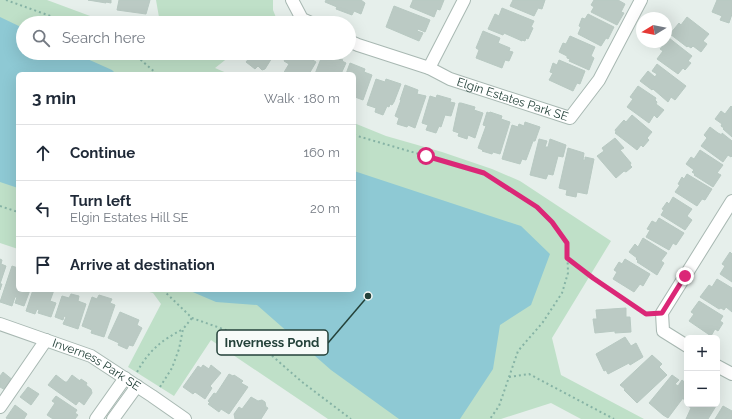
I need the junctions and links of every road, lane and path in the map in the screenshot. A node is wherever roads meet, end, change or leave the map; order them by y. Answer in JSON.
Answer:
{"nodes":[{"id":1,"x":6,"y":0,"type":"edge"},
{"id":2,"x":292,"y":0,"type":"edge"},
{"id":3,"x":464,"y":0,"type":"edge"},
{"id":4,"x":641,"y":0,"type":"edge"},
{"id":5,"x":51,"y":16,"type":"edge"},
{"id":6,"x":300,"y":16,"type":"edge"},
{"id":7,"x":356,"y":44,"type":"edge"},
{"id":8,"x":141,"y":60,"type":"edge"},
{"id":9,"x":429,"y":68,"type":"junction"},
{"id":10,"x":155,"y":72,"type":"edge"},
{"id":11,"x":356,"y":136,"type":"edge"},
{"id":12,"x":732,"y":201,"type":"edge"},
{"id":13,"x":0,"y":206,"type":"edge"},
{"id":14,"x":16,"y":211,"type":"edge"},
{"id":15,"x":567,"y":258,"type":"junction"},
{"id":16,"x":165,"y":292,"type":"edge"},
{"id":17,"x":662,"y":313,"type":"junction"},
{"id":18,"x":192,"y":318,"type":"junction"},
{"id":19,"x":0,"y":324,"type":"edge"},
{"id":20,"x":183,"y":328,"type":"junction"},
{"id":21,"x":46,"y":340,"type":"junction"},
{"id":22,"x":684,"y":344,"type":"edge"},
{"id":23,"x":720,"y":368,"type":"edge"},
{"id":24,"x":732,"y":374,"type":"edge"},
{"id":25,"x":509,"y":377,"type":"junction"},
{"id":26,"x":131,"y":382,"type":"junction"},
{"id":27,"x":152,"y":396,"type":"junction"},
{"id":28,"x":0,"y":407,"type":"edge"},
{"id":29,"x":96,"y":419,"type":"edge"},
{"id":30,"x":113,"y":419,"type":"edge"},
{"id":31,"x":185,"y":419,"type":"edge"},
{"id":32,"x":351,"y":419,"type":"edge"},
{"id":33,"x":490,"y":419,"type":"edge"},
{"id":34,"x":614,"y":419,"type":"edge"}],
"edges":[{"from":1,"to":5,"type":"path"},
{"from":2,"to":6,"type":"street"},
{"from":3,"to":9,"type":"street"},
{"from":4,"to":9,"type":"street","name":"Elgin Estates Park SE"},
{"from":7,"to":9,"type":"street","name":"Elgin Estates Park SE"},
{"from":8,"to":10,"type":"path"},
{"from":11,"to":15,"type":"path"},
{"from":12,"to":17,"type":"street"},
{"from":13,"to":14,"type":"path"},
{"from":15,"to":17,"type":"path"},
{"from":15,"to":25,"type":"path"},
{"from":16,"to":18,"type":"path"},
{"from":17,"to":22,"type":"street"},
{"from":18,"to":20,"type":"path"},
{"from":18,"to":32,"type":"path"},
{"from":19,"to":21,"type":"street","name":"Inverness Park SE"},
{"from":20,"to":26,"type":"path"},
{"from":20,"to":27,"type":"path"},
{"from":21,"to":26,"type":"street","name":"Inverness Park SE"},
{"from":21,"to":28,"type":"street"},
{"from":23,"to":24,"type":"street"},
{"from":25,"to":33,"type":"path"},
{"from":25,"to":34,"type":"path"},
{"from":26,"to":27,"type":"street","name":"Inverness Park SE"},
{"from":26,"to":29,"type":"street"},
{"from":26,"to":30,"type":"street"},
{"from":27,"to":31,"type":"street","name":"Inverness Park SE"}]}
